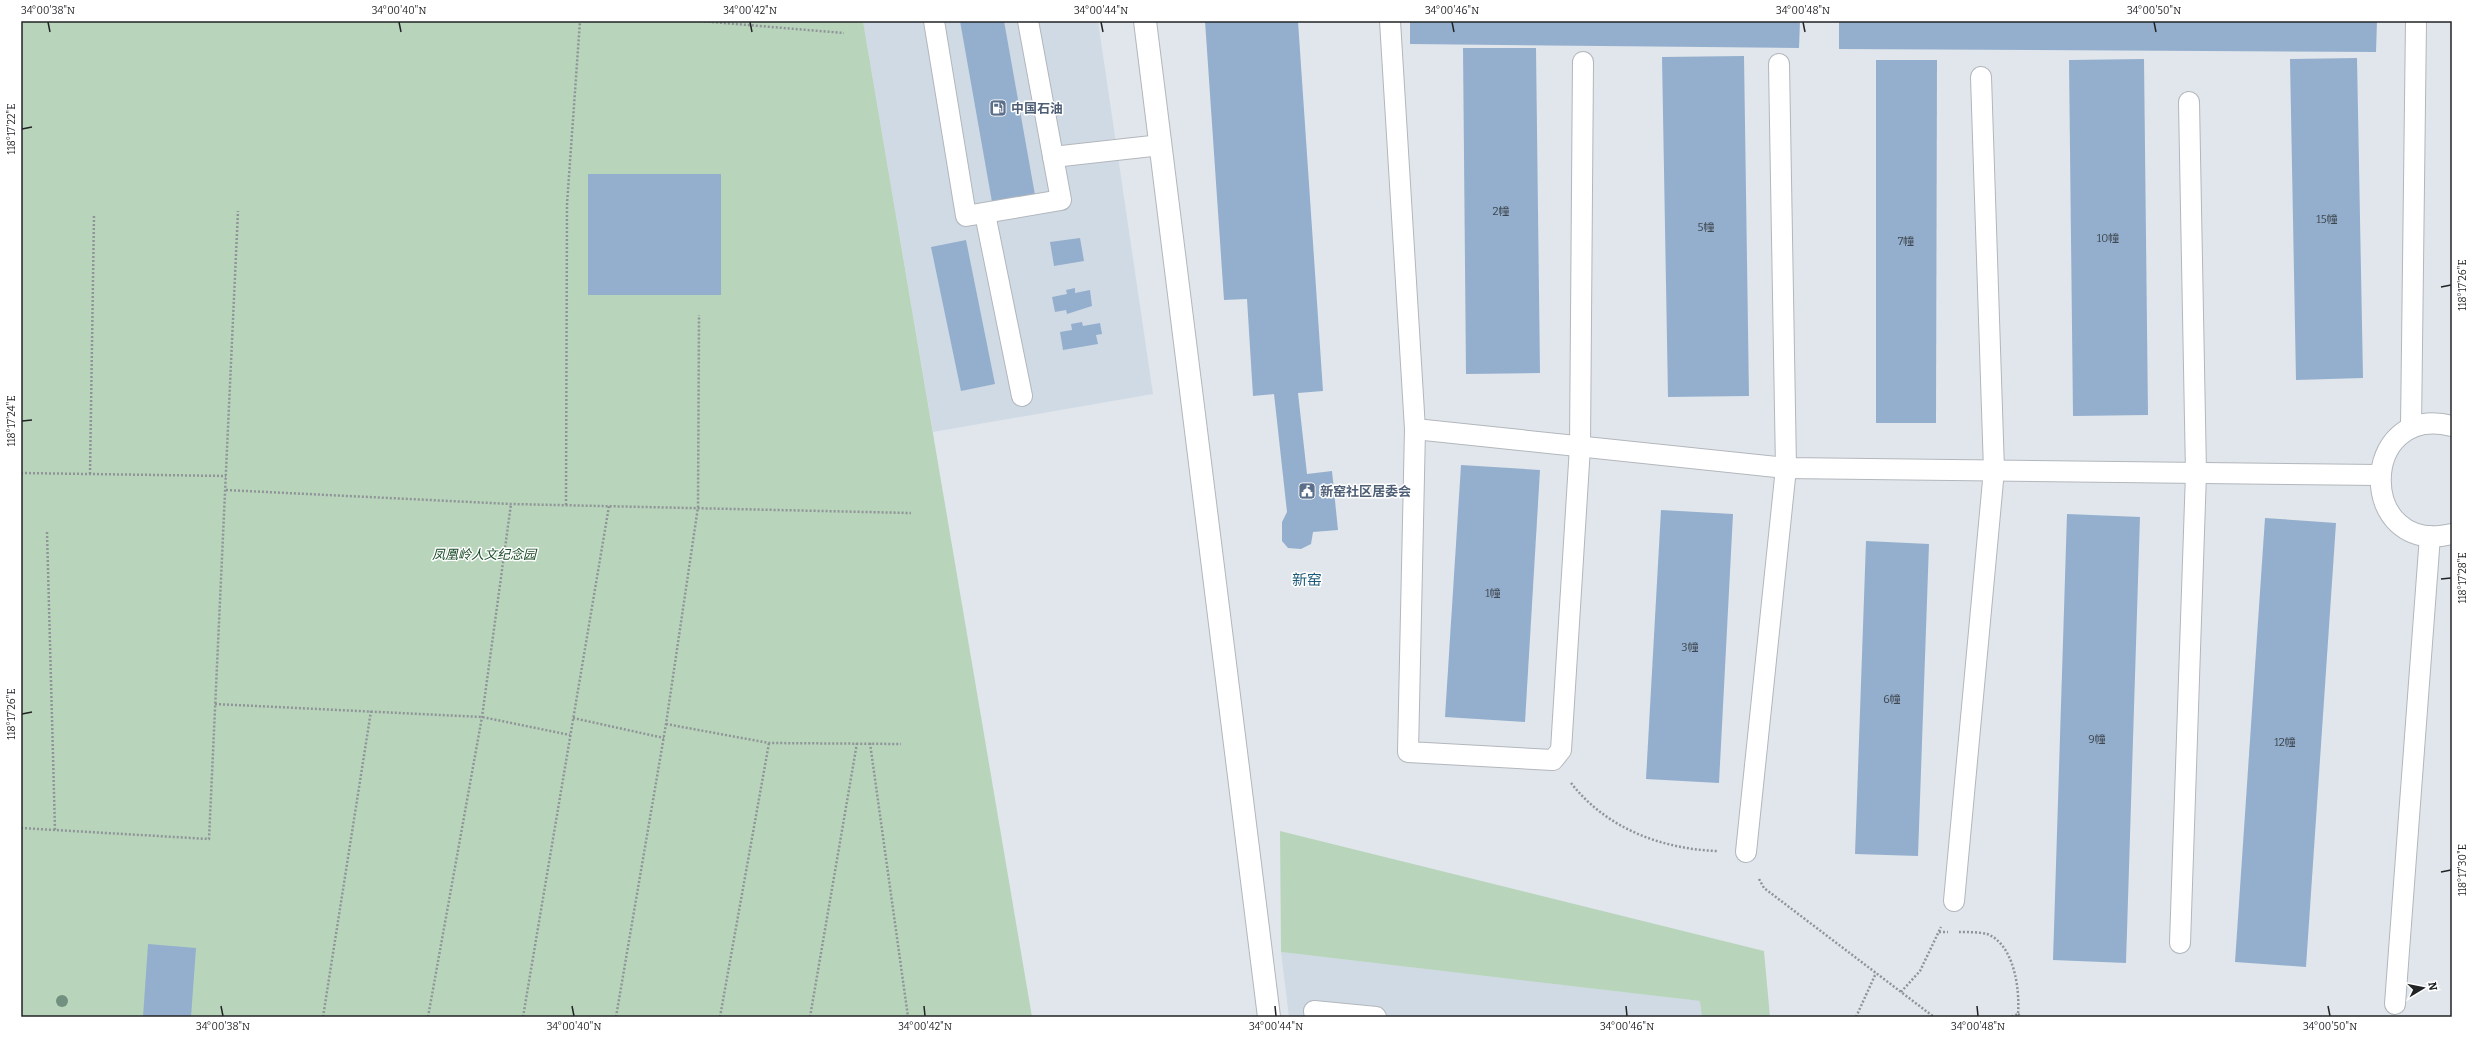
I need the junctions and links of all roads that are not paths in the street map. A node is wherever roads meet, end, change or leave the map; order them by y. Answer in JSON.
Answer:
{"nodes":[{"id":1,"x":934,"y":21,"type":"edge"},
{"id":2,"x":1028,"y":21,"type":"edge"},
{"id":3,"x":1145,"y":21,"type":"edge"},
{"id":4,"x":1390,"y":21,"type":"edge"},
{"id":5,"x":2416,"y":21,"type":"edge"},
{"id":6,"x":1582,"y":62,"type":"dead end"},
{"id":7,"x":1779,"y":64,"type":"dead end"},
{"id":8,"x":1981,"y":77,"type":"dead end"},
{"id":9,"x":2189,"y":102,"type":"dead end"},
{"id":10,"x":1161,"y":145,"type":"junction"},
{"id":11,"x":1053,"y":156,"type":"junction"},
{"id":12,"x":985,"y":214,"type":"junction"},
{"id":13,"x":1022,"y":396,"type":"dead end"},
{"id":14,"x":2452,"y":426,"type":"edge"},
{"id":15,"x":2411,"y":428,"type":"junction"},
{"id":16,"x":1415,"y":429,"type":"junction"},
{"id":17,"x":1580,"y":447,"type":"junction"},
{"id":18,"x":1786,"y":468,"type":"junction"},
{"id":19,"x":1994,"y":470,"type":"junction"},
{"id":20,"x":2196,"y":473,"type":"junction"},
{"id":21,"x":2379,"y":475,"type":"junction"},
{"id":22,"x":2452,"y":534,"type":"edge"},
{"id":23,"x":2430,"y":536,"type":"junction"},
{"id":24,"x":1746,"y":852,"type":"road end"},
{"id":25,"x":1954,"y":901,"type":"road end"},
{"id":26,"x":2180,"y":943,"type":"dead end"},
{"id":27,"x":2394,"y":1004,"type":"dead end"},
{"id":28,"x":1269,"y":1017,"type":"edge"},
{"id":29,"x":1315,"y":1017,"type":"edge"},
{"id":30,"x":1376,"y":1017,"type":"edge"}],
"edges":[{"from":1,"to":12,"type":"lane"},
{"from":2,"to":11,"type":"lane"},
{"from":3,"to":10,"type":"street"},
{"from":4,"to":16,"type":"lane"},
{"from":5,"to":15,"type":"lane"},
{"from":6,"to":17,"type":"lane"},
{"from":7,"to":18,"type":"lane"},
{"from":8,"to":19,"type":"lane"},
{"from":9,"to":20,"type":"lane"},
{"from":10,"to":11,"type":"lane"},
{"from":10,"to":28,"type":"street"},
{"from":11,"to":12,"type":"lane"},
{"from":12,"to":13,"type":"lane"},
{"from":14,"to":15,"type":"lane"},
{"from":15,"to":21,"type":"lane"},
{"from":16,"to":17,"type":"lane"},
{"from":16,"to":17,"type":"lane"},
{"from":17,"to":18,"type":"lane"},
{"from":18,"to":19,"type":"lane"},
{"from":18,"to":24,"type":"lane"},
{"from":19,"to":20,"type":"lane"},
{"from":19,"to":25,"type":"lane"},
{"from":20,"to":21,"type":"lane"},
{"from":20,"to":26,"type":"lane"},
{"from":21,"to":23,"type":"lane"},
{"from":22,"to":23,"type":"lane"},
{"from":23,"to":27,"type":"lane"},
{"from":29,"to":30,"type":"lane"}]}
